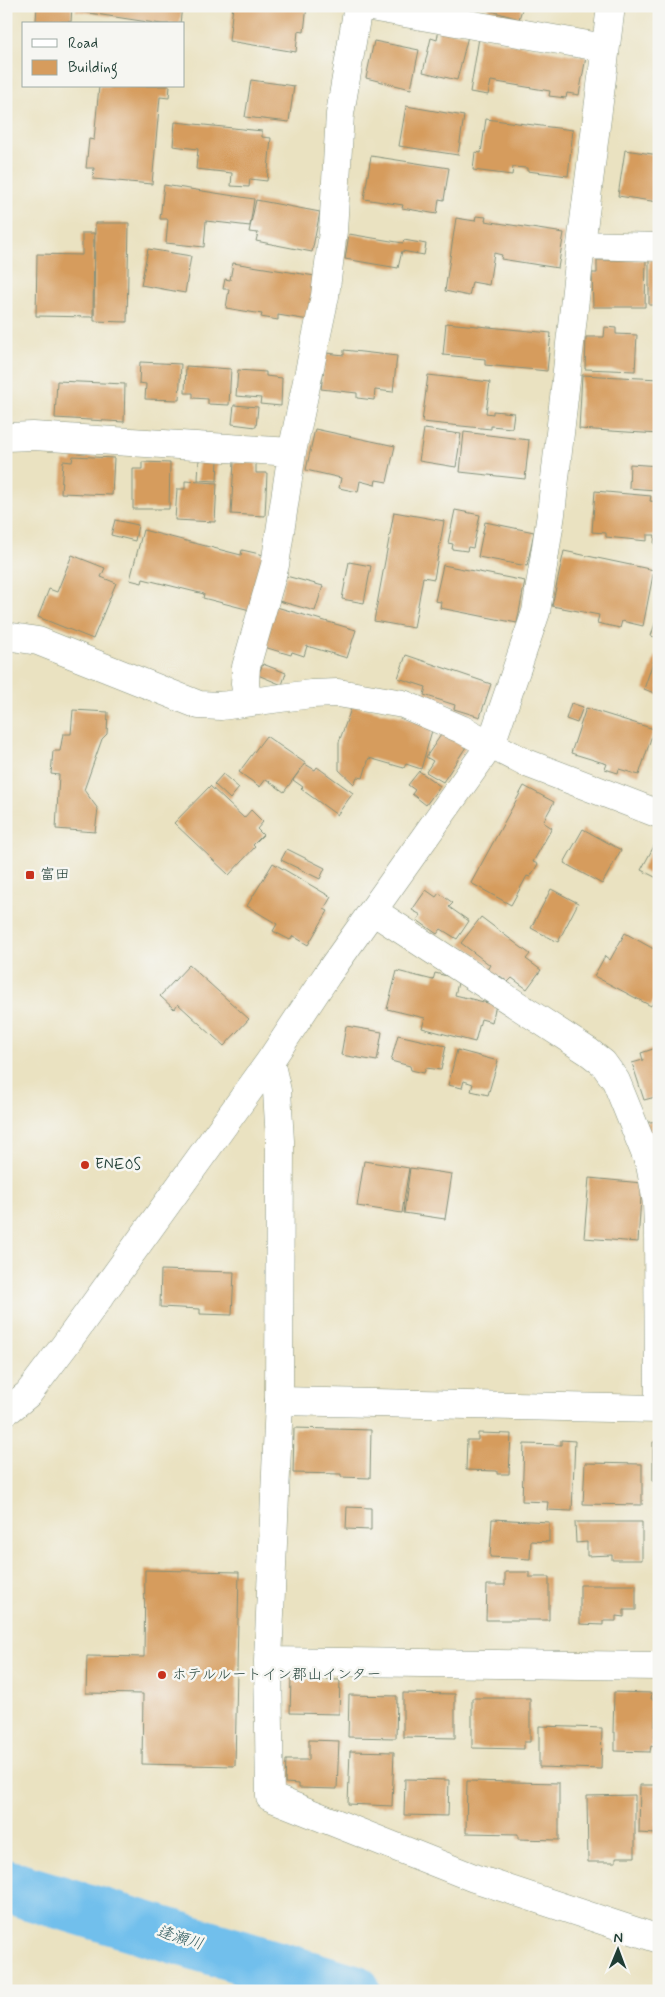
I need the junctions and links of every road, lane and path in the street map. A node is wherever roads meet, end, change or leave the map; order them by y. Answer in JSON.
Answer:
{"nodes":[{"id":1,"x":358,"y":6,"type":"edge"},
{"id":2,"x":365,"y":6,"type":"edge"},
{"id":3,"x":611,"y":6,"type":"edge"},
{"id":4,"x":605,"y":48,"type":"junction"},
{"id":5,"x":581,"y":245,"type":"junction"},
{"id":6,"x":659,"y":247,"type":"edge"},
{"id":7,"x":6,"y":437,"type":"edge"},
{"id":8,"x":292,"y":452,"type":"junction"},
{"id":9,"x":6,"y":636,"type":"edge"},
{"id":10,"x":247,"y":701,"type":"junction"},
{"id":11,"x":491,"y":744,"type":"junction"},
{"id":12,"x":659,"y":814,"type":"edge"},
{"id":13,"x":373,"y":911,"type":"junction"},
{"id":14,"x":270,"y":1061,"type":"junction"},
{"id":15,"x":658,"y":1221,"type":"edge"},
{"id":16,"x":659,"y":1400,"type":"edge"},
{"id":17,"x":279,"y":1401,"type":"junction"},
{"id":18,"x":659,"y":1409,"type":"edge"},
{"id":19,"x":6,"y":1410,"type":"edge"},
{"id":20,"x":268,"y":1661,"type":"junction"},
{"id":21,"x":659,"y":1666,"type":"edge"},
{"id":22,"x":659,"y":1939,"type":"edge"}],
"edges":[{"from":1,"to":8,"type":"street"},
{"from":2,"to":4,"type":"street"},
{"from":3,"to":4,"type":"street"},
{"from":4,"to":5,"type":"street"},
{"from":5,"to":6,"type":"street"},
{"from":5,"to":11,"type":"street"},
{"from":7,"to":8,"type":"street"},
{"from":8,"to":10,"type":"street"},
{"from":9,"to":10,"type":"street"},
{"from":10,"to":11,"type":"street"},
{"from":11,"to":12,"type":"street"},
{"from":11,"to":13,"type":"street"},
{"from":13,"to":14,"type":"street"},
{"from":13,"to":15,"type":"street"},
{"from":14,"to":17,"type":"street"},
{"from":14,"to":19,"type":"street"},
{"from":15,"to":16,"type":"street"},
{"from":17,"to":18,"type":"street"},
{"from":17,"to":20,"type":"street"},
{"from":20,"to":21,"type":"street"},
{"from":20,"to":22,"type":"street"}]}
